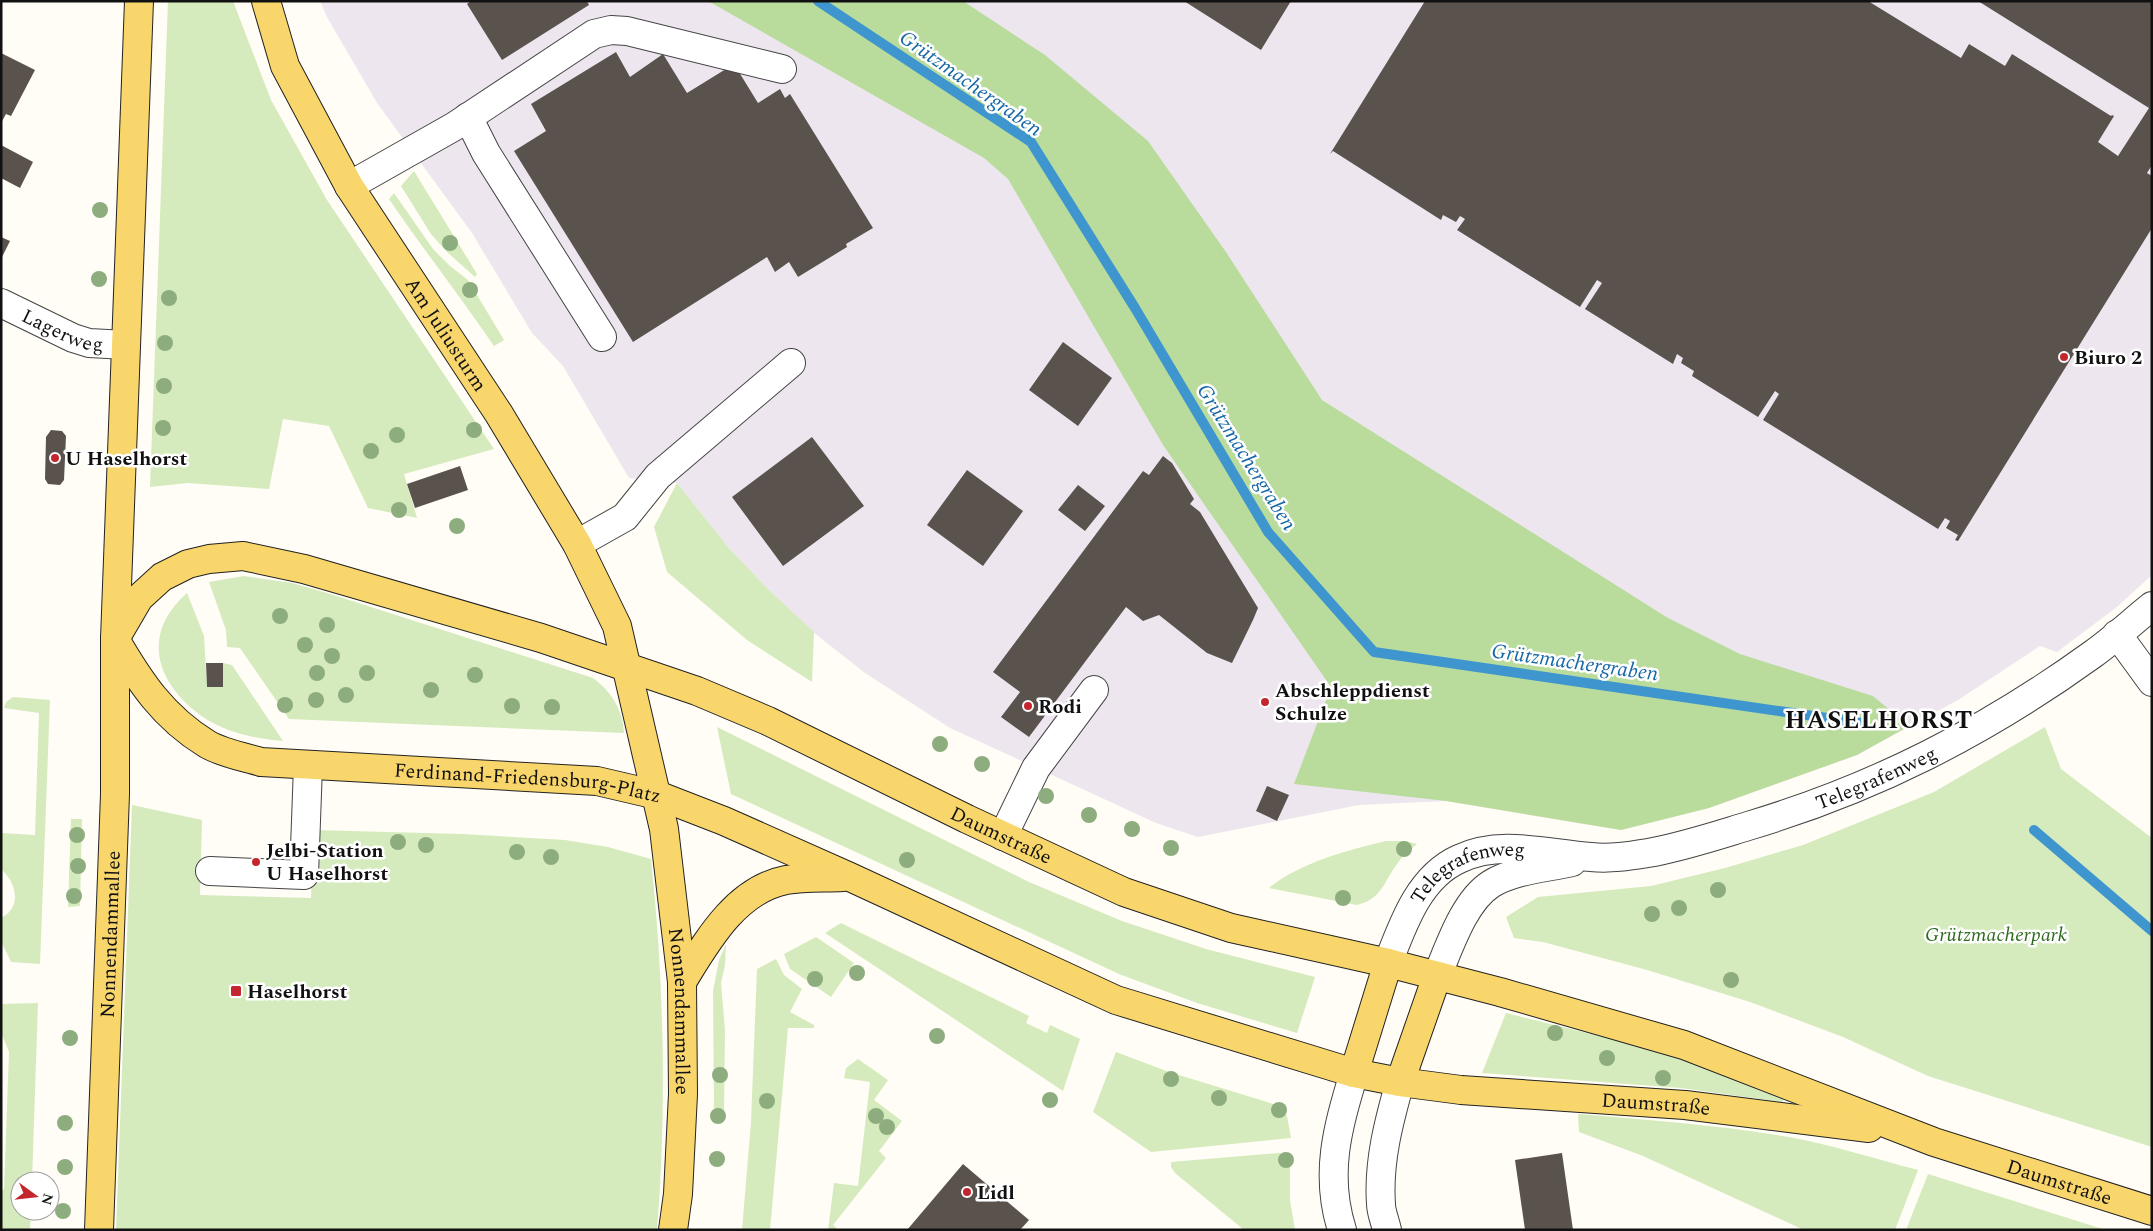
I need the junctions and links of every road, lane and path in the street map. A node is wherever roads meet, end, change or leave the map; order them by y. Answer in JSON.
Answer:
{"nodes":[{"id":1,"x":139,"y":1,"type":"edge"},
{"id":2,"x":266,"y":1,"type":"edge"},
{"id":3,"x":782,"y":69,"type":"dead end"},
{"id":4,"x":468,"y":117,"type":"junction"},
{"id":5,"x":349,"y":186,"type":"junction"},
{"id":6,"x":1,"y":303,"type":"edge"},
{"id":7,"x":602,"y":337,"type":"dead end"},
{"id":8,"x":126,"y":345,"type":"junction"},
{"id":9,"x":791,"y":363,"type":"dead end"},
{"id":10,"x":577,"y":544,"type":"junction"},
{"id":11,"x":2152,"y":606,"type":"edge"},
{"id":12,"x":2117,"y":634,"type":"junction"},
{"id":13,"x":115,"y":639,"type":"junction"},
{"id":14,"x":628,"y":667,"type":"junction"},
{"id":15,"x":2152,"y":682,"type":"edge"},
{"id":16,"x":1094,"y":690,"type":"dead end"},
{"id":17,"x":308,"y":766,"type":"junction"},
{"id":18,"x":657,"y":795,"type":"junction"},
{"id":19,"x":1003,"y":836,"type":"junction"},
{"id":20,"x":1592,"y":857,"type":"junction"},
{"id":21,"x":210,"y":871,"type":"dead end"},
{"id":22,"x":850,"y":877,"type":"junction"},
{"id":23,"x":1388,"y":963,"type":"junction"},
{"id":24,"x":1437,"y":976,"type":"junction"},
{"id":25,"x":682,"y":982,"type":"junction"},
{"id":26,"x":1354,"y":1073,"type":"junction"},
{"id":27,"x":1400,"y":1082,"type":"junction"},
{"id":28,"x":1911,"y":1133,"type":"junction"},
{"id":29,"x":2152,"y":1211,"type":"edge"},
{"id":30,"x":99,"y":1230,"type":"edge"},
{"id":31,"x":674,"y":1230,"type":"edge"},
{"id":32,"x":1342,"y":1230,"type":"edge"},
{"id":33,"x":1387,"y":1230,"type":"edge"}],
"edges":[{"from":1,"to":8,"type":"main road"},
{"from":2,"to":5,"type":"main road","name":"Am Juliusturm"},
{"from":3,"to":4,"type":"street"},
{"from":4,"to":5,"type":"street"},
{"from":4,"to":7,"type":"street"},
{"from":5,"to":10,"type":"main road","name":"Am Juliusturm"},
{"from":6,"to":8,"type":"street","name":"Lagerweg"},
{"from":8,"to":13,"type":"main road"},
{"from":9,"to":10,"type":"street"},
{"from":10,"to":14,"type":"main road","name":"Am Juliusturm"},
{"from":11,"to":12,"type":"street","name":"Telegrafenweg"},
{"from":12,"to":15,"type":"street"},
{"from":12,"to":20,"type":"street","name":"Telegrafenweg"},
{"from":13,"to":14,"type":"main road"},
{"from":13,"to":17,"type":"main road","name":"Ferdinand-Friedensburg-Platz"},
{"from":13,"to":30,"type":"main road","name":"Nonnendammallee"},
{"from":14,"to":18,"type":"main road","name":"Ferdinand-Friedensburg-Platz"},
{"from":14,"to":19,"type":"main road","name":"Daumstraße"},
{"from":16,"to":19,"type":"street"},
{"from":17,"to":18,"type":"main road","name":"Ferdinand-Friedensburg-Platz"},
{"from":17,"to":21,"type":"street"},
{"from":18,"to":22,"type":"main road","name":"Daumstraße"},
{"from":18,"to":25,"type":"main road","name":"Nonnendammallee"},
{"from":19,"to":23,"type":"main road","name":"Daumstraße"},
{"from":20,"to":23,"type":"street","name":"Telegrafenweg"},
{"from":20,"to":24,"type":"street","name":"Telegrafenweg"},
{"from":22,"to":25,"type":"main road"},
{"from":22,"to":26,"type":"main road","name":"Daumstraße"},
{"from":23,"to":24,"type":"main road","name":"Daumstraße"},
{"from":23,"to":26,"type":"main road"},
{"from":24,"to":27,"type":"main road"},
{"from":24,"to":28,"type":"main road","name":"Daumstraße"},
{"from":25,"to":31,"type":"main road","name":"Nonnendammallee"},
{"from":26,"to":27,"type":"main road","name":"Daumstraße"},
{"from":26,"to":32,"type":"street"},
{"from":27,"to":28,"type":"main road","name":"Daumstraße"},
{"from":27,"to":33,"type":"street"},
{"from":28,"to":29,"type":"main road","name":"Daumstraße"}]}
